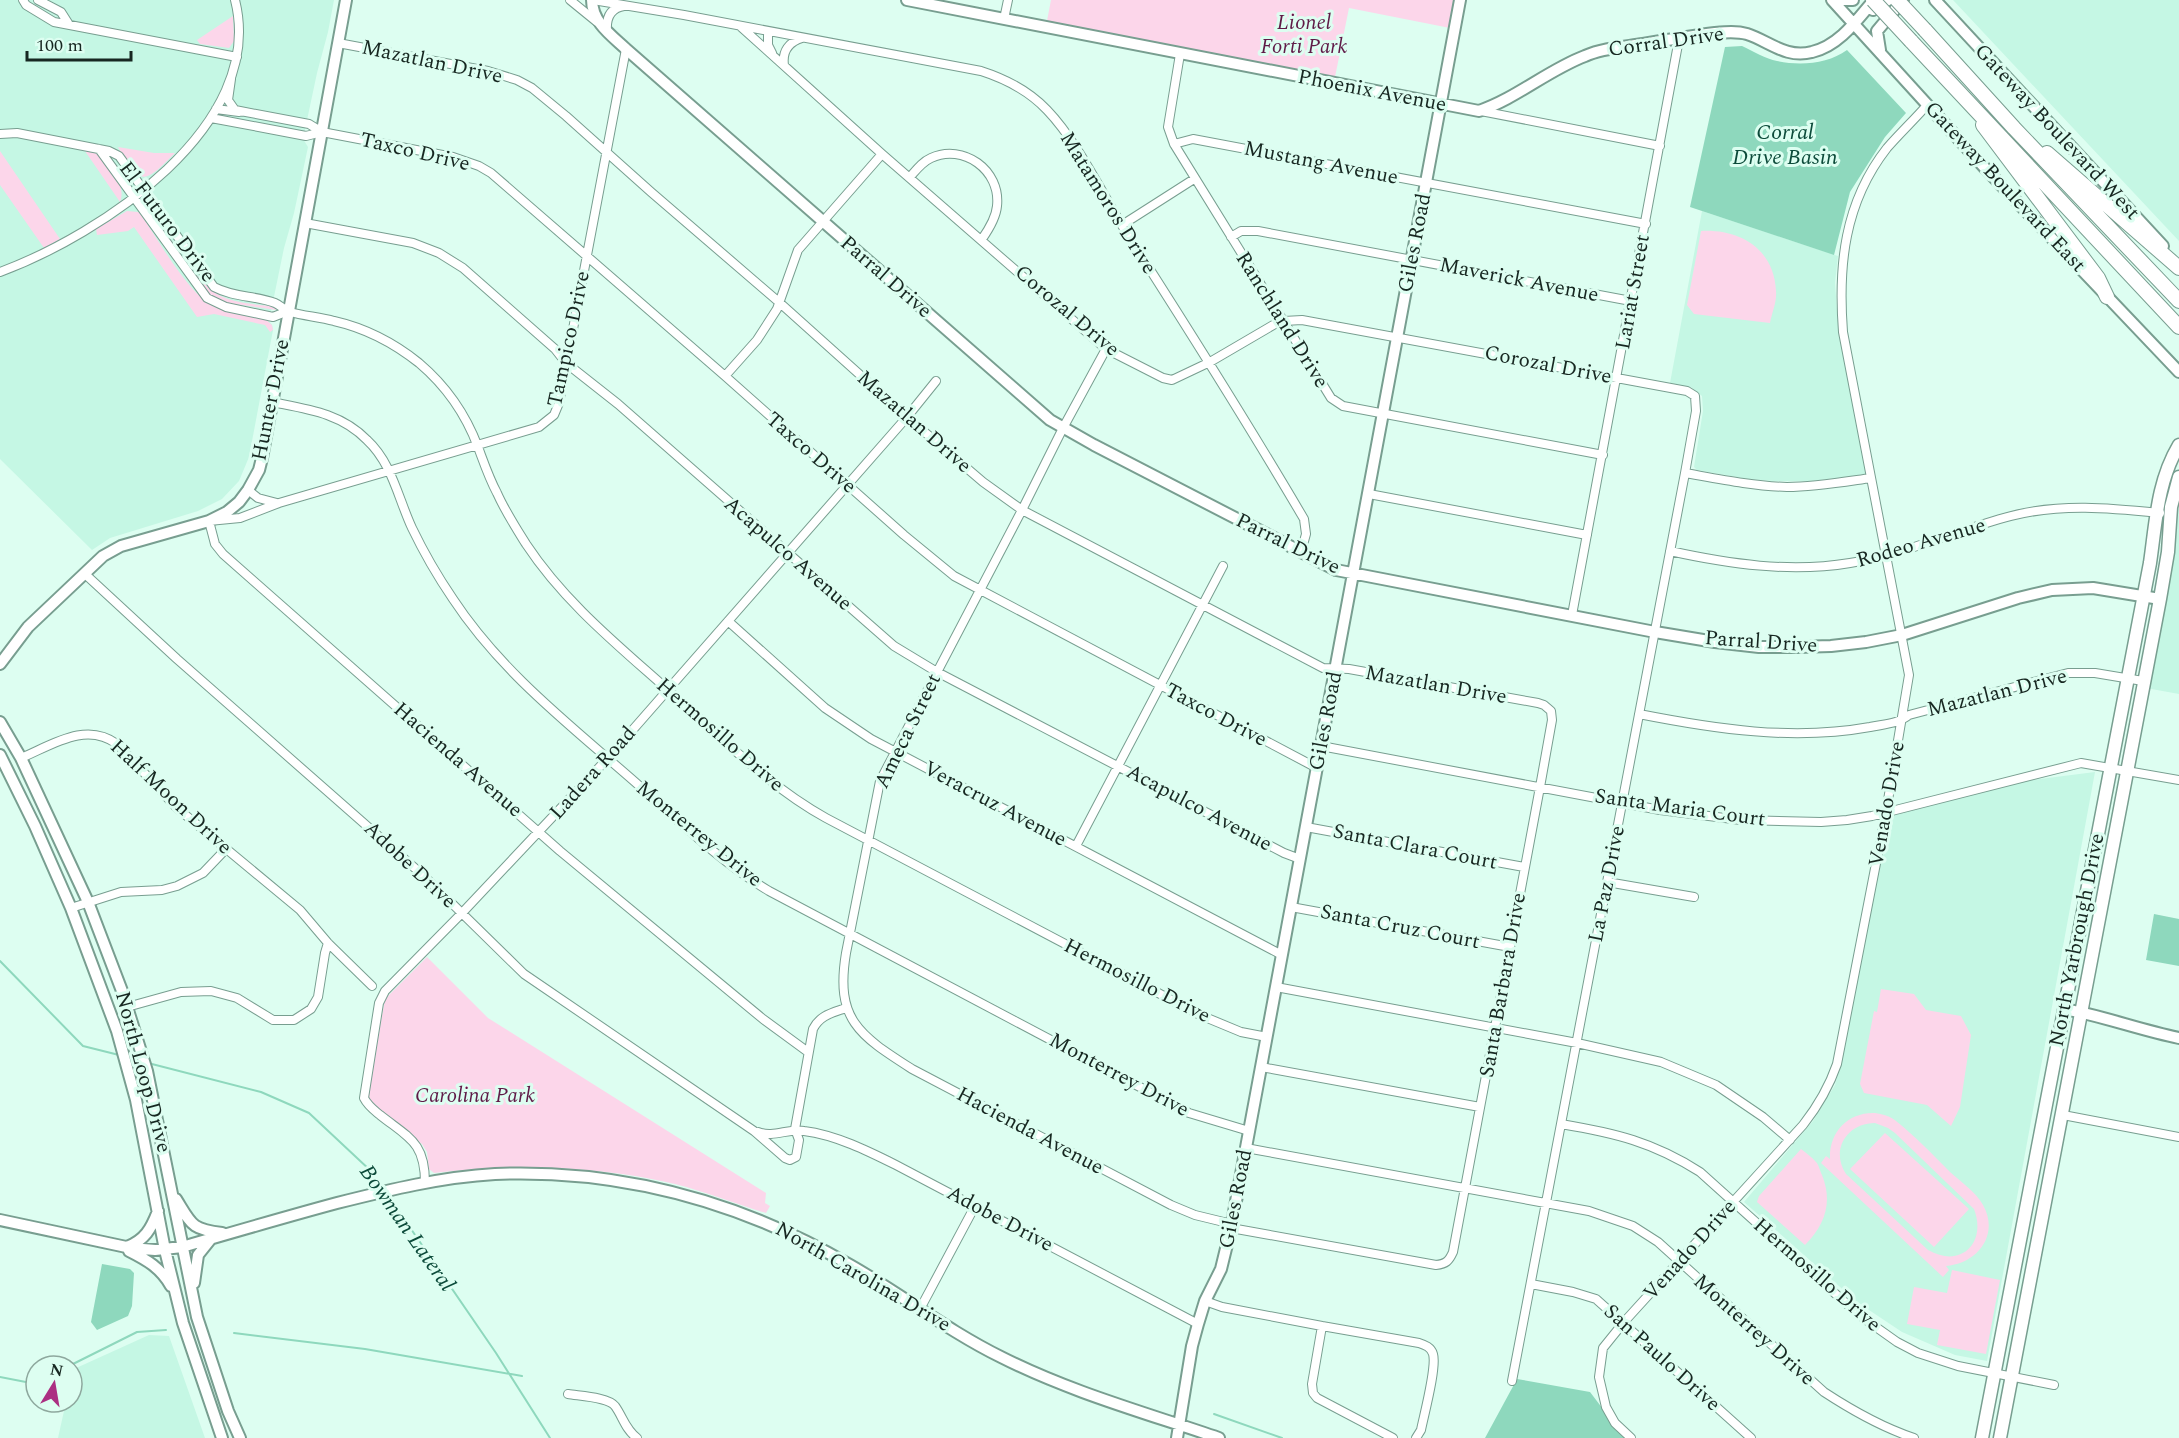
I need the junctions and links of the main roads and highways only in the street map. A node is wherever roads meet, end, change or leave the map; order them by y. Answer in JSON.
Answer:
{"nodes":[{"id":1,"x":346,"y":0,"type":"edge"},
{"id":2,"x":592,"y":0,"type":"edge"},
{"id":3,"x":1460,"y":0,"type":"edge"},
{"id":4,"x":1832,"y":0,"type":"edge"},
{"id":5,"x":1841,"y":0,"type":"edge"},
{"id":6,"x":1853,"y":0,"type":"edge"},
{"id":7,"x":1873,"y":0,"type":"edge"},
{"id":8,"x":1888,"y":0,"type":"edge"},
{"id":9,"x":1898,"y":0,"type":"edge"},
{"id":10,"x":1902,"y":0,"type":"edge"},
{"id":11,"x":1935,"y":0,"type":"edge"},
{"id":12,"x":914,"y":1,"type":"edge"},
{"id":13,"x":1853,"y":24,"type":"junction"},
{"id":14,"x":1880,"y":52,"type":"junction"},
{"id":15,"x":1966,"y":97,"type":"junction"},
{"id":16,"x":1442,"y":104,"type":"junction"},
{"id":17,"x":1479,"y":111,"type":"joint"},
{"id":18,"x":2014,"y":128,"type":"junction"},
{"id":19,"x":2179,"y":266,"type":"edge"},
{"id":20,"x":2107,"y":297,"type":"junction"},
{"id":21,"x":2179,"y":301,"type":"edge"},
{"id":22,"x":2179,"y":327,"type":"edge"},
{"id":23,"x":2179,"y":372,"type":"edge"},
{"id":24,"x":2179,"y":445,"type":"edge"},
{"id":25,"x":2179,"y":477,"type":"edge"},
{"id":26,"x":1353,"y":574,"type":"junction"},
{"id":27,"x":2143,"y":596,"type":"junction"},
{"id":28,"x":2160,"y":599,"type":"junction"},
{"id":29,"x":14,"y":643,"type":"junction"},
{"id":30,"x":0,"y":654,"type":"edge"},
{"id":31,"x":0,"y":664,"type":"edge"},
{"id":32,"x":0,"y":722,"type":"edge"},
{"id":33,"x":0,"y":755,"type":"edge"},
{"id":34,"x":2093,"y":860,"type":"junction"},
{"id":35,"x":2109,"y":863,"type":"junction"},
{"id":36,"x":2064,"y":1009,"type":"junction"},
{"id":37,"x":2082,"y":1013,"type":"junction"},
{"id":38,"x":2179,"y":1038,"type":"edge"},
{"id":39,"x":172,"y":1193,"type":"junction"},
{"id":40,"x":158,"y":1211,"type":"junction"},
{"id":41,"x":0,"y":1220,"type":"edge"},
{"id":42,"x":229,"y":1233,"type":"junction"},
{"id":43,"x":213,"y":1238,"type":"junction"},
{"id":44,"x":123,"y":1246,"type":"junction"},
{"id":45,"x":182,"y":1247,"type":"junction"},
{"id":46,"x":165,"y":1250,"type":"junction"},
{"id":47,"x":176,"y":1294,"type":"junction"},
{"id":48,"x":193,"y":1298,"type":"junction"},
{"id":49,"x":228,"y":1411,"type":"junction"},
{"id":50,"x":213,"y":1416,"type":"junction"},
{"id":51,"x":1179,"y":1425,"type":"junction"},
{"id":52,"x":222,"y":1438,"type":"edge"},
{"id":53,"x":240,"y":1438,"type":"edge"},
{"id":54,"x":1177,"y":1438,"type":"edge"},
{"id":55,"x":1219,"y":1438,"type":"edge"},
{"id":56,"x":1982,"y":1438,"type":"edge"},
{"id":57,"x":2000,"y":1438,"type":"edge"}],
"edges":[{"from":1,"to":29,"type":"main road","name":"Hunter Drive"},
{"from":2,"to":26,"type":"main road","name":"Parral Drive"},
{"from":3,"to":16,"type":"main road","name":"Giles Road"},
{"from":4,"to":13,"type":"main road","name":"Gateway Boulevard East"},
{"from":5,"to":6,"type":"main road"},
{"from":7,"to":13,"type":"main road"},
{"from":7,"to":15,"type":"highway","bridge":true},
{"from":8,"to":13,"type":"main road"},
{"from":9,"to":18,"type":"highway","bridge":true},
{"from":10,"to":14,"type":"main road"},
{"from":11,"to":19,"type":"main road","name":"Gateway Boulevard West"},
{"from":12,"to":16,"type":"main road","name":"Phoenix Avenue"},
{"from":13,"to":14,"type":"main road","name":"Gateway Boulevard East"},
{"from":13,"to":17,"type":"main road","name":"Corral Drive"},
{"from":14,"to":20,"type":"main road","name":"Gateway Boulevard East"},
{"from":15,"to":20,"type":"highway"},
{"from":15,"to":22,"type":"highway"},
{"from":16,"to":17,"type":"main road","name":"Phoenix Avenue"},
{"from":16,"to":26,"type":"main road","name":"Giles Road"},
{"from":18,"to":19,"type":"highway"},
{"from":18,"to":21,"type":"highway"},
{"from":20,"to":23,"type":"main road","name":"Gateway Boulevard East"},
{"from":24,"to":27,"type":"main road","name":"North Yarbrough Drive"},
{"from":25,"to":28,"type":"main road","name":"North Yarbrough Drive"},
{"from":26,"to":27,"type":"main road","name":"Parral Drive"},
{"from":26,"to":51,"type":"main road","name":"Giles Road"},
{"from":27,"to":28,"type":"main road","name":"Parral Drive"},
{"from":27,"to":34,"type":"main road","name":"North Yarbrough Drive"},
{"from":28,"to":35,"type":"main road","name":"North Yarbrough Drive"},
{"from":29,"to":30,"type":"main road"},
{"from":29,"to":31,"type":"main road","name":"Hunter Drive"},
{"from":32,"to":39,"type":"main road","name":"North Loop Drive"},
{"from":33,"to":40,"type":"main road","name":"North Loop Drive"},
{"from":34,"to":35,"type":"main road"},
{"from":34,"to":36,"type":"main road","name":"North Yarbrough Drive"},
{"from":35,"to":37,"type":"main road","name":"North Yarbrough Drive"},
{"from":36,"to":37,"type":"main road"},
{"from":36,"to":56,"type":"main road","name":"North Yarbrough Drive"},
{"from":37,"to":38,"type":"main road"},
{"from":37,"to":57,"type":"main road","name":"North Yarbrough Drive"},
{"from":39,"to":42,"type":"main road"},
{"from":39,"to":45,"type":"main road","name":"North Loop Drive"},
{"from":40,"to":44,"type":"main road"},
{"from":40,"to":46,"type":"main road","name":"North Loop Drive"},
{"from":41,"to":44,"type":"main road","name":"North Carolina Drive"},
{"from":42,"to":43,"type":"main road","name":"North Carolina Drive"},
{"from":42,"to":51,"type":"main road","name":"North Carolina Drive"},
{"from":43,"to":45,"type":"main road","name":"North Carolina Drive"},
{"from":43,"to":48,"type":"main road"},
{"from":44,"to":46,"type":"main road","name":"North Carolina Drive"},
{"from":44,"to":47,"type":"main road"},
{"from":45,"to":46,"type":"main road","name":"North Carolina Drive"},
{"from":45,"to":48,"type":"main road","name":"North Loop Drive"},
{"from":46,"to":47,"type":"main road","name":"North Loop Drive"},
{"from":47,"to":50,"type":"main road","name":"North Loop Drive"},
{"from":48,"to":49,"type":"main road","name":"North Loop Drive"},
{"from":49,"to":50,"type":"main road"},
{"from":49,"to":53,"type":"main road","name":"North Loop Drive"},
{"from":50,"to":52,"type":"main road","name":"North Loop Drive"},
{"from":51,"to":54,"type":"main road","name":"Giles Road"},
{"from":51,"to":55,"type":"main road","name":"North Carolina Drive"}]}
